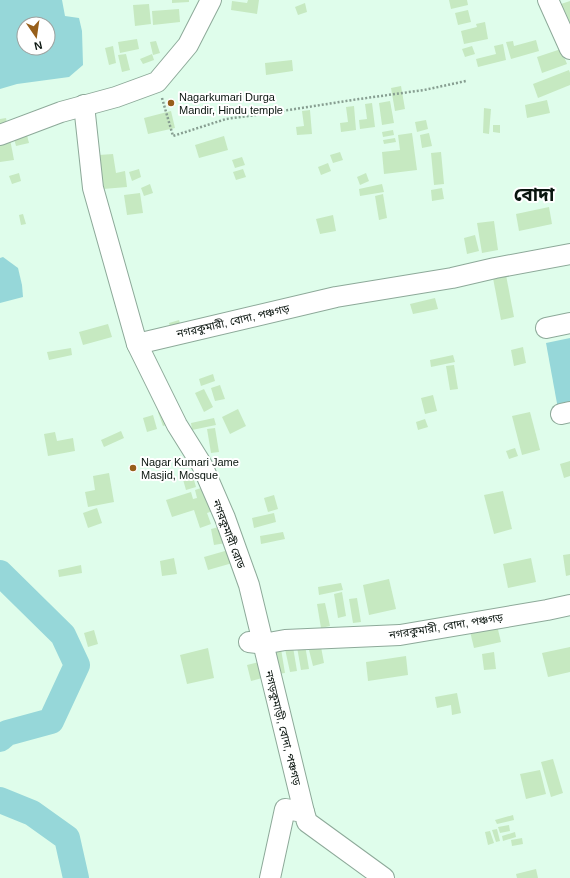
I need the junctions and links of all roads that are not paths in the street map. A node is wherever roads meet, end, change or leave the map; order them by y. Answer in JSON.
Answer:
{"nodes":[{"id":1,"x":211,"y":0,"type":"edge"},
{"id":2,"x":548,"y":0,"type":"edge"},
{"id":3,"x":570,"y":49,"type":"edge"},
{"id":4,"x":84,"y":105,"type":"junction"},
{"id":5,"x":0,"y":135,"type":"edge"},
{"id":6,"x":570,"y":254,"type":"edge"},
{"id":7,"x":570,"y":323,"type":"edge"},
{"id":8,"x":546,"y":328,"type":"dead end"},
{"id":9,"x":137,"y":344,"type":"junction"},
{"id":10,"x":570,"y":605,"type":"edge"},
{"id":11,"x":256,"y":643,"type":"junction"},
{"id":12,"x":304,"y":812,"type":"junction"},
{"id":13,"x":270,"y":878,"type":"edge"},
{"id":14,"x":384,"y":878,"type":"edge"}],
"edges":[{"from":1,"to":4,"type":"street"},
{"from":2,"to":3,"type":"street"},
{"from":4,"to":5,"type":"street"},
{"from":4,"to":9,"type":"street"},
{"from":6,"to":9,"type":"street","name":"নগরকুমারী, বোদা, পঞ্চগড়"},
{"from":7,"to":8,"type":"street"},
{"from":9,"to":11,"type":"street","name":"নগরকুমারী রোড"},
{"from":10,"to":11,"type":"street","name":"নগরকুমারী, বোদা, পঞ্চগড়"},
{"from":11,"to":12,"type":"street","name":"নগড়কুমাড়ী, বোদা, পঞ্চগড়"},
{"from":12,"to":13,"type":"street"},
{"from":12,"to":14,"type":"street"}]}
